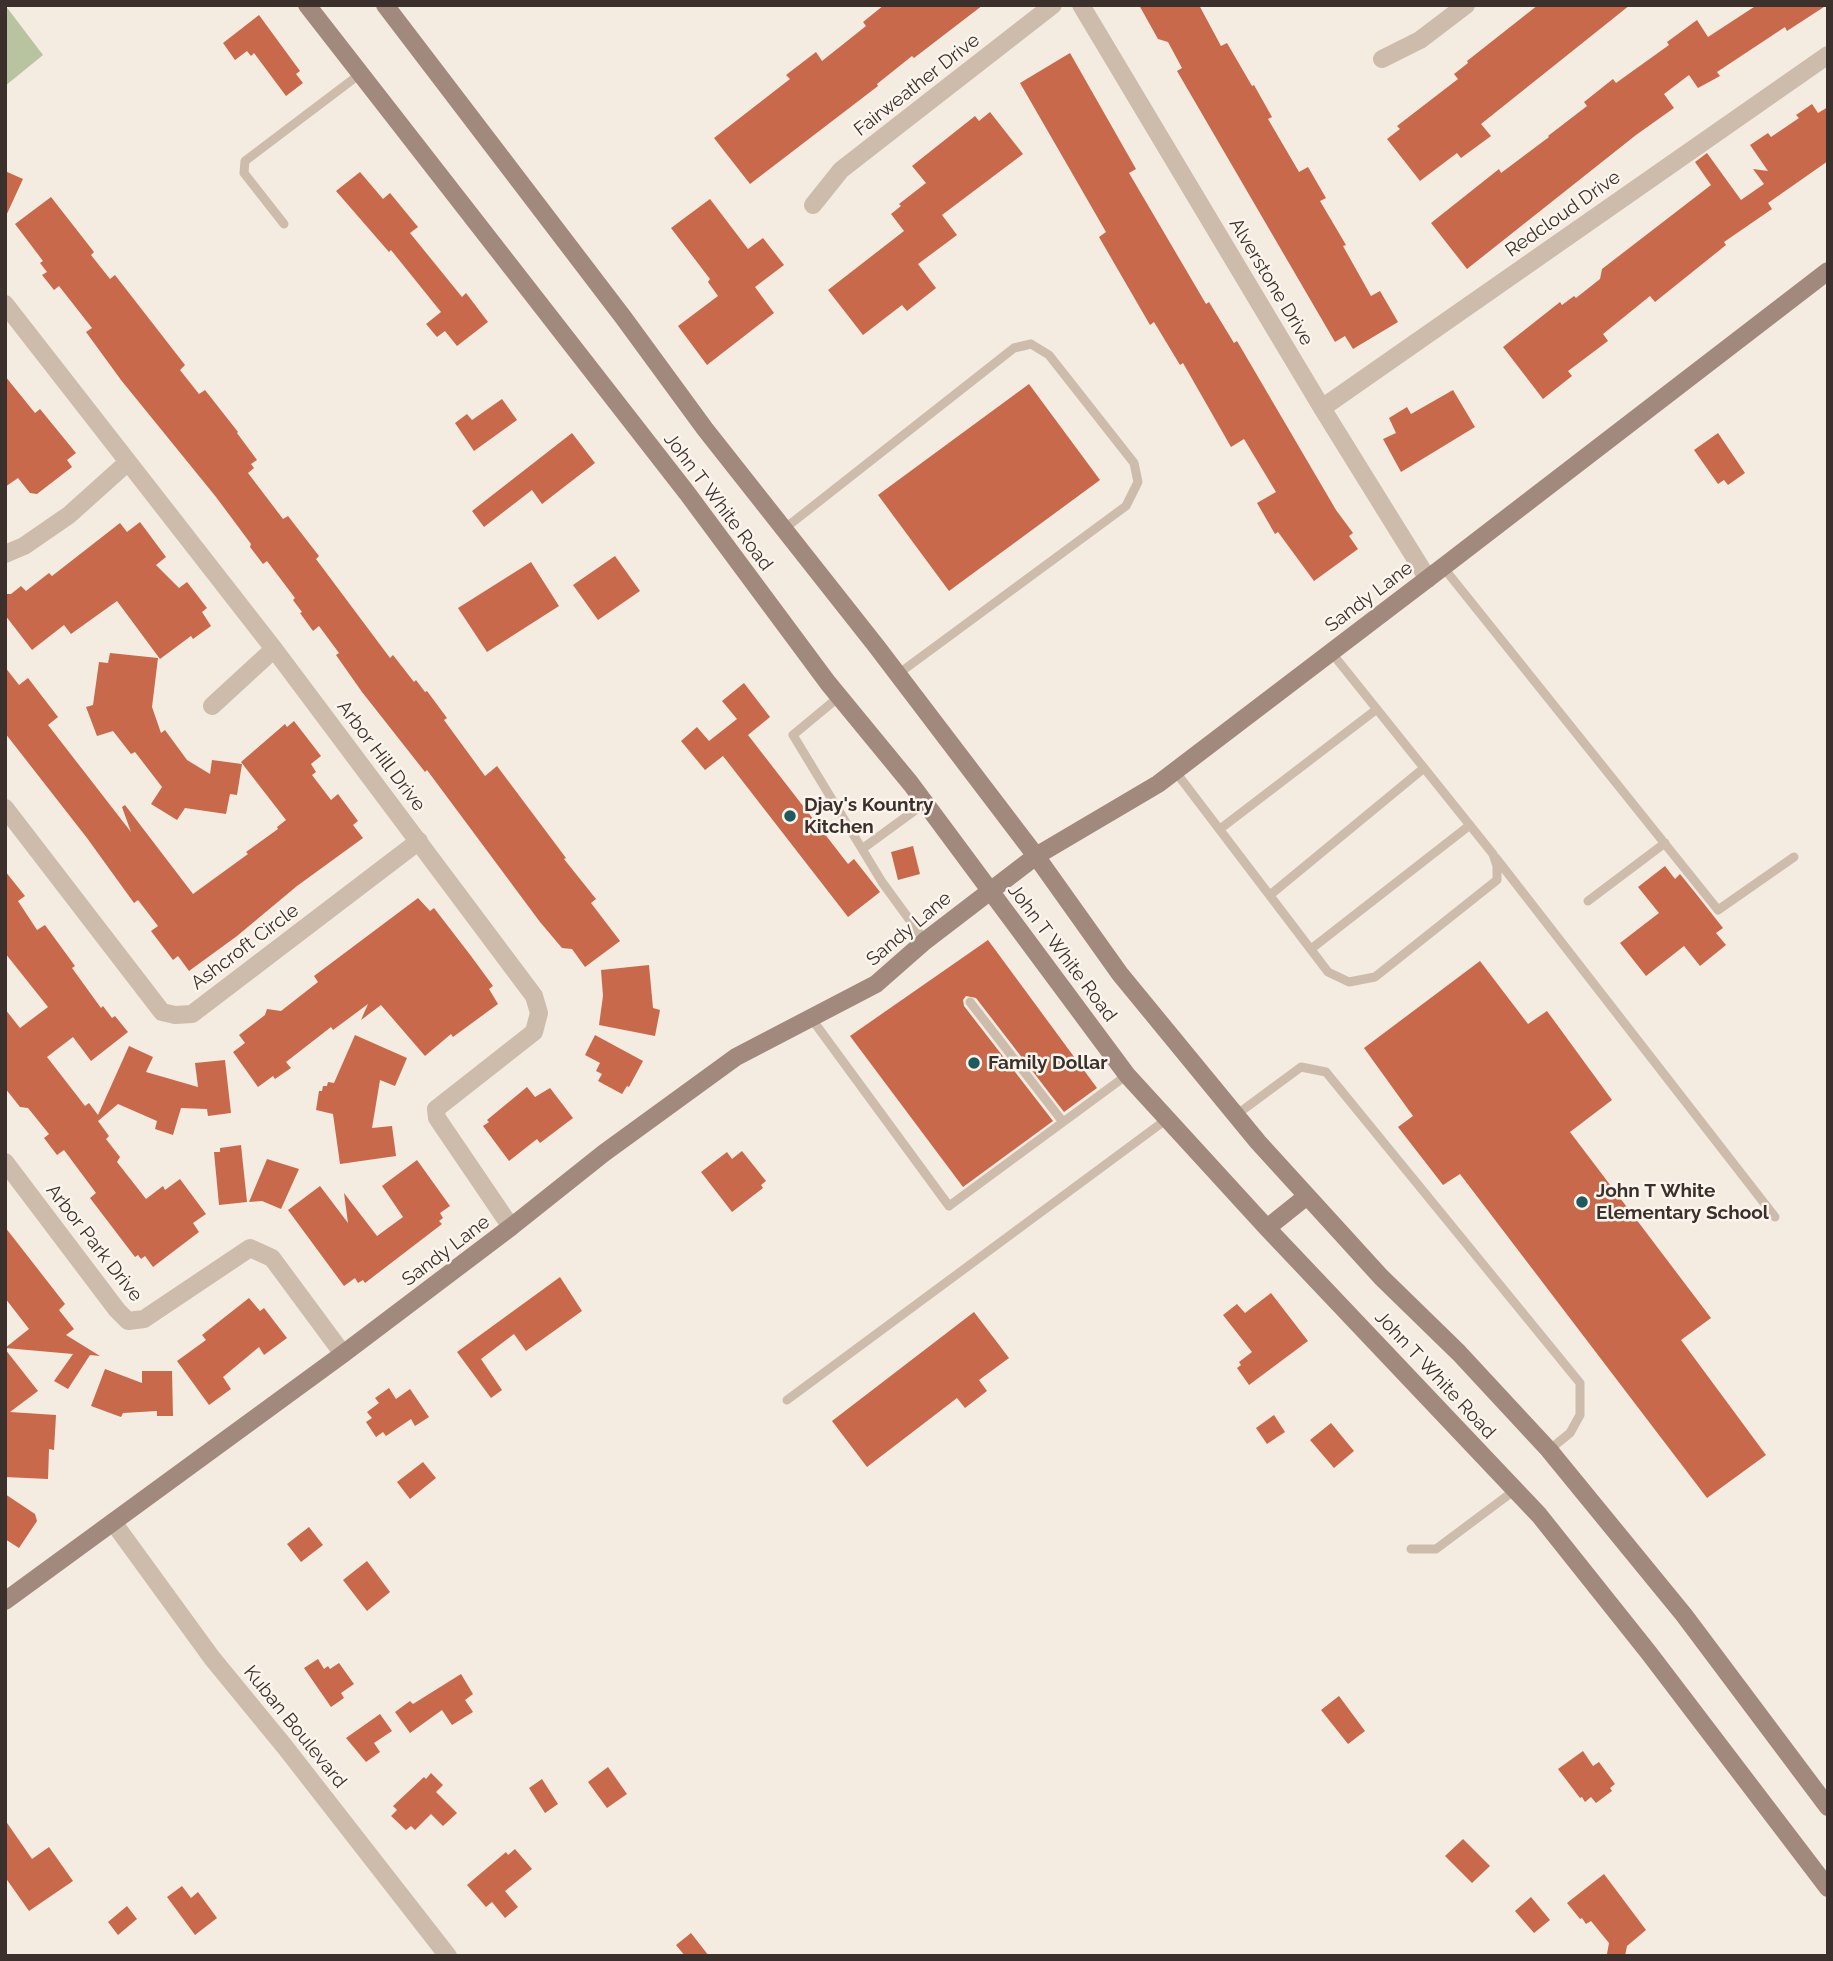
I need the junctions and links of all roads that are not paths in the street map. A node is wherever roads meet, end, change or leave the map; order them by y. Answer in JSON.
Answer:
{"nodes":[{"id":1,"x":307,"y":5,"type":"edge"},
{"id":2,"x":385,"y":5,"type":"edge"},
{"id":3,"x":1054,"y":5,"type":"edge"},
{"id":4,"x":1081,"y":5,"type":"edge"},
{"id":5,"x":1466,"y":5,"type":"edge"},
{"id":6,"x":1828,"y":55,"type":"edge"},
{"id":7,"x":1382,"y":59,"type":"dead end"},
{"id":8,"x":360,"y":74,"type":"junction"},
{"id":9,"x":813,"y":205,"type":"dead end"},
{"id":10,"x":284,"y":224,"type":"dead end"},
{"id":11,"x":1828,"y":271,"type":"edge"},
{"id":12,"x":5,"y":304,"type":"edge"},
{"id":13,"x":1322,"y":408,"type":"junction"},
{"id":14,"x":128,"y":462,"type":"junction"},
{"id":15,"x":783,"y":529,"type":"junction"},
{"id":16,"x":5,"y":554,"type":"edge"},
{"id":17,"x":1443,"y":568,"type":"junction"},
{"id":18,"x":1428,"y":579,"type":"junction"},
{"id":19,"x":274,"y":649,"type":"junction"},
{"id":20,"x":1331,"y":652,"type":"junction"},
{"id":21,"x":898,"y":674,"type":"junction"},
{"id":22,"x":839,"y":696,"type":"junction"},
{"id":23,"x":212,"y":706,"type":"dead end"},
{"id":24,"x":1377,"y":709,"type":"junction"},
{"id":25,"x":1423,"y":768,"type":"junction"},
{"id":26,"x":1175,"y":771,"type":"junction"},
{"id":27,"x":925,"y":803,"type":"junction"},
{"id":28,"x":5,"y":808,"type":"edge"},
{"id":29,"x":1470,"y":825,"type":"junction"},
{"id":30,"x":1220,"y":829,"type":"junction"},
{"id":31,"x":419,"y":841,"type":"junction"},
{"id":32,"x":1665,"y":843,"type":"junction"},
{"id":33,"x":862,"y":849,"type":"junction"},
{"id":34,"x":1493,"y":854,"type":"junction"},
{"id":35,"x":1036,"y":856,"type":"junction"},
{"id":36,"x":1794,"y":858,"type":"dead end"},
{"id":37,"x":989,"y":890,"type":"junction"},
{"id":38,"x":1270,"y":895,"type":"junction"},
{"id":39,"x":1588,"y":901,"type":"dead end"},
{"id":40,"x":925,"y":941,"type":"junction"},
{"id":41,"x":1311,"y":950,"type":"junction"},
{"id":42,"x":970,"y":1002,"type":"dead end"},
{"id":43,"x":811,"y":1018,"type":"junction"},
{"id":44,"x":1127,"y":1075,"type":"junction"},
{"id":45,"x":1236,"y":1115,"type":"junction"},
{"id":46,"x":1167,"y":1119,"type":"junction"},
{"id":47,"x":1063,"y":1122,"type":"junction"},
{"id":48,"x":5,"y":1162,"type":"edge"},
{"id":49,"x":1307,"y":1196,"type":"junction"},
{"id":50,"x":1775,"y":1217,"type":"dead end"},
{"id":51,"x":511,"y":1227,"type":"junction"},
{"id":52,"x":1267,"y":1228,"type":"junction"},
{"id":53,"x":343,"y":1354,"type":"junction"},
{"id":54,"x":788,"y":1400,"type":"dead end"},
{"id":55,"x":1549,"y":1450,"type":"junction"},
{"id":56,"x":1515,"y":1490,"type":"junction"},
{"id":57,"x":113,"y":1522,"type":"junction"},
{"id":58,"x":1411,"y":1549,"type":"dead end"},
{"id":59,"x":5,"y":1601,"type":"edge"},
{"id":60,"x":1828,"y":1807,"type":"edge"},
{"id":61,"x":1828,"y":1888,"type":"edge"},
{"id":62,"x":448,"y":1956,"type":"edge"}],
"edges":[{"from":1,"to":8,"type":"main road","name":"John T White Road"},
{"from":2,"to":15,"type":"main road","name":"John T White Road"},
{"from":3,"to":9,"type":"street","name":"Fairweather Drive"},
{"from":4,"to":13,"type":"street","name":"Alverstone Drive"},
{"from":5,"to":7,"type":"street"},
{"from":6,"to":13,"type":"street","name":"Redcloud Drive"},
{"from":8,"to":10,"type":"lane"},
{"from":8,"to":22,"type":"main road","name":"John T White Road"},
{"from":11,"to":17,"type":"main road","name":"Sandy Lane"},
{"from":12,"to":14,"type":"street","name":"Arbor Hill Drive"},
{"from":13,"to":18,"type":"street","name":"Alverstone Drive"},
{"from":14,"to":16,"type":"street"},
{"from":14,"to":19,"type":"street","name":"Arbor Hill Drive"},
{"from":15,"to":21,"type":"main road","name":"John T White Road"},
{"from":15,"to":21,"type":"lane"},
{"from":17,"to":18,"type":"main road","name":"Sandy Lane"},
{"from":17,"to":32,"type":"lane"},
{"from":18,"to":20,"type":"main road","name":"Sandy Lane"},
{"from":19,"to":23,"type":"street"},
{"from":19,"to":31,"type":"street","name":"Arbor Hill Drive"},
{"from":20,"to":24,"type":"lane"},
{"from":20,"to":26,"type":"main road","name":"Sandy Lane"},
{"from":21,"to":35,"type":"main road","name":"John T White Road"},
{"from":22,"to":27,"type":"main road","name":"John T White Road"},
{"from":22,"to":33,"type":"lane"},
{"from":24,"to":25,"type":"lane"},
{"from":24,"to":30,"type":"lane"},
{"from":25,"to":29,"type":"lane"},
{"from":25,"to":38,"type":"lane"},
{"from":26,"to":30,"type":"lane"},
{"from":26,"to":35,"type":"main road","name":"Sandy Lane"},
{"from":27,"to":33,"type":"lane"},
{"from":27,"to":37,"type":"main road","name":"John T White Road"},
{"from":28,"to":31,"type":"street","name":"Ashcroft Circle"},
{"from":29,"to":34,"type":"lane"},
{"from":29,"to":41,"type":"lane"},
{"from":30,"to":38,"type":"lane"},
{"from":31,"to":51,"type":"street","name":"Arbor Hill Drive"},
{"from":32,"to":36,"type":"lane"},
{"from":32,"to":39,"type":"lane"},
{"from":33,"to":40,"type":"lane"},
{"from":34,"to":41,"type":"lane"},
{"from":34,"to":50,"type":"lane"},
{"from":35,"to":37,"type":"main road","name":"Sandy Lane"},
{"from":35,"to":45,"type":"main road","name":"John T White Road"},
{"from":37,"to":40,"type":"main road","name":"Sandy Lane"},
{"from":37,"to":44,"type":"main road","name":"John T White Road"},
{"from":38,"to":41,"type":"lane"},
{"from":40,"to":43,"type":"main road","name":"Sandy Lane"},
{"from":42,"to":47,"type":"lane"},
{"from":43,"to":47,"type":"lane"},
{"from":43,"to":51,"type":"main road","name":"Sandy Lane"},
{"from":44,"to":46,"type":"main road","name":"John T White Road"},
{"from":44,"to":47,"type":"lane"},
{"from":45,"to":49,"type":"main road","name":"John T White Road"},
{"from":45,"to":55,"type":"lane"},
{"from":46,"to":52,"type":"main road","name":"John T White Road"},
{"from":46,"to":54,"type":"lane"},
{"from":48,"to":53,"type":"street","name":"Arbor Park Drive"},
{"from":49,"to":52,"type":"main road"},
{"from":49,"to":55,"type":"main road","name":"John T White Road"},
{"from":51,"to":53,"type":"main road","name":"Sandy Lane"},
{"from":52,"to":56,"type":"main road","name":"John T White Road"},
{"from":53,"to":57,"type":"main road","name":"Sandy Lane"},
{"from":55,"to":60,"type":"main road","name":"John T White Road"},
{"from":56,"to":58,"type":"lane"},
{"from":56,"to":61,"type":"main road","name":"John T White Road"},
{"from":57,"to":59,"type":"main road","name":"Sandy Lane"},
{"from":57,"to":62,"type":"street","name":"Kuban Boulevard"}]}
